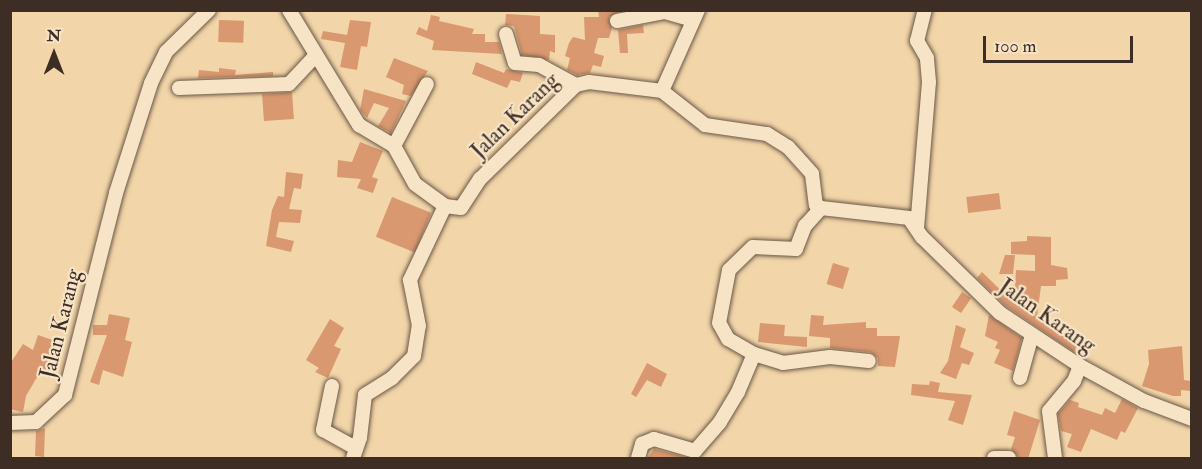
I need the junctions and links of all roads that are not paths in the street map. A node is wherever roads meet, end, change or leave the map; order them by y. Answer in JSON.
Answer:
{"nodes":[{"id":1,"x":209,"y":10,"type":"edge"},
{"id":2,"x":289,"y":10,"type":"edge"},
{"id":3,"x":925,"y":10,"type":"edge"},
{"id":4,"x":696,"y":15,"type":"edge"},
{"id":5,"x":617,"y":21,"type":"dead end"},
{"id":6,"x":506,"y":34,"type":"dead end"},
{"id":7,"x":314,"y":57,"type":"junction"},
{"id":8,"x":427,"y":84,"type":"dead end"},
{"id":9,"x":576,"y":85,"type":"junction"},
{"id":10,"x":179,"y":88,"type":"dead end"},
{"id":11,"x":662,"y":91,"type":"junction"},
{"id":12,"x":394,"y":146,"type":"junction"},
{"id":13,"x":445,"y":206,"type":"junction"},
{"id":14,"x":821,"y":208,"type":"junction"},
{"id":15,"x":917,"y":228,"type":"junction"},
{"id":16,"x":1032,"y":336,"type":"junction"},
{"id":17,"x":754,"y":354,"type":"junction"},
{"id":18,"x":869,"y":362,"type":"dead end"},
{"id":19,"x":1080,"y":366,"type":"junction"},
{"id":20,"x":1020,"y":378,"type":"dead end"},
{"id":21,"x":332,"y":386,"type":"dead end"},
{"id":22,"x":1191,"y":419,"type":"edge"},
{"id":23,"x":10,"y":423,"type":"edge"},
{"id":24,"x":354,"y":453,"type":"edge"},
{"id":25,"x":638,"y":459,"type":"edge"},
{"id":26,"x":994,"y":459,"type":"edge"},
{"id":27,"x":1009,"y":459,"type":"edge"},
{"id":28,"x":1055,"y":459,"type":"edge"}],
"edges":[{"from":1,"to":23,"type":"street","name":"Jalan Karang"},
{"from":2,"to":7,"type":"street"},
{"from":3,"to":15,"type":"street"},
{"from":4,"to":5,"type":"street"},
{"from":4,"to":11,"type":"street"},
{"from":6,"to":9,"type":"street"},
{"from":7,"to":10,"type":"street"},
{"from":7,"to":12,"type":"street"},
{"from":8,"to":12,"type":"street"},
{"from":9,"to":11,"type":"street","name":"Jalan Karang"},
{"from":9,"to":13,"type":"street","name":"Jalan Karang"},
{"from":11,"to":14,"type":"street"},
{"from":12,"to":13,"type":"street"},
{"from":13,"to":24,"type":"street"},
{"from":14,"to":15,"type":"street","name":"Jalan Karang"},
{"from":14,"to":17,"type":"street"},
{"from":15,"to":16,"type":"street","name":"Jalan Karang"},
{"from":16,"to":19,"type":"street","name":"Jalan Karang"},
{"from":16,"to":20,"type":"street"},
{"from":17,"to":18,"type":"street"},
{"from":17,"to":25,"type":"street"},
{"from":19,"to":22,"type":"street","name":"Jalan Karang"},
{"from":19,"to":28,"type":"street"},
{"from":21,"to":24,"type":"street"},
{"from":26,"to":27,"type":"street"}]}
